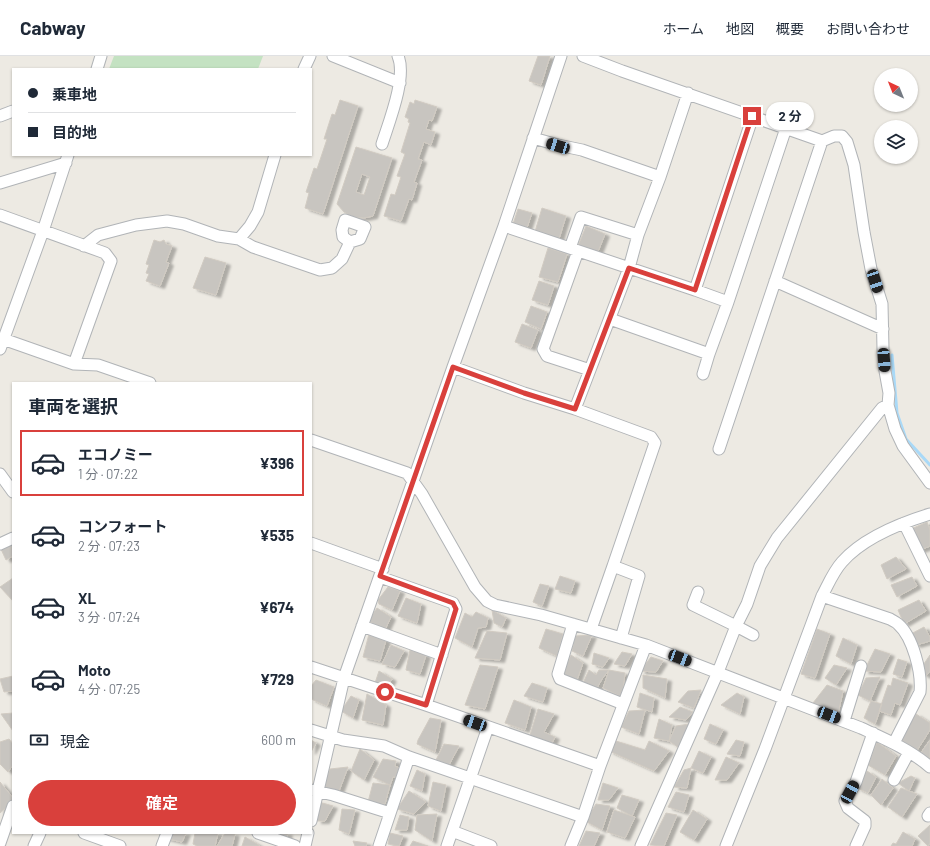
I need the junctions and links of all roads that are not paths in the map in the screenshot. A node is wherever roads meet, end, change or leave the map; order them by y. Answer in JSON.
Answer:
{"nodes":[{"id":1,"x":102,"y":56,"type":"edge"},
{"id":2,"x":310,"y":56,"type":"edge"},
{"id":3,"x":333,"y":56,"type":"edge"},
{"id":4,"x":398,"y":56,"type":"edge"},
{"id":5,"x":561,"y":56,"type":"edge"},
{"id":6,"x":583,"y":56,"type":"edge"},
{"id":7,"x":359,"y":61,"type":"edge"},
{"id":8,"x":97,"y":68,"type":"edge"},
{"id":9,"x":304,"y":68,"type":"edge"},
{"id":10,"x":400,"y":83,"type":"junction"},
{"id":11,"x":688,"y":93,"type":"junction"},
{"id":12,"x":12,"y":111,"type":"edge"},
{"id":13,"x":0,"y":116,"type":"edge"},
{"id":14,"x":752,"y":116,"type":"junction"},
{"id":15,"x":786,"y":128,"type":"junction"},
{"id":16,"x":533,"y":138,"type":"junction"},
{"id":17,"x":822,"y":141,"type":"junction"},
{"id":18,"x":382,"y":144,"type":"dead end"},
{"id":19,"x":275,"y":156,"type":"edge"},
{"id":20,"x":67,"y":159,"type":"edge"},
{"id":21,"x":660,"y":177,"type":"junction"},
{"id":22,"x":0,"y":183,"type":"edge"},
{"id":23,"x":0,"y":215,"type":"edge"},
{"id":24,"x":504,"y":226,"type":"junction"},
{"id":25,"x":43,"y":231,"type":"junction"},
{"id":26,"x":638,"y":235,"type":"junction"},
{"id":27,"x":239,"y":239,"type":"junction"},
{"id":28,"x":350,"y":242,"type":"dead end"},
{"id":29,"x":84,"y":246,"type":"junction"},
{"id":30,"x":574,"y":249,"type":"junction"},
{"id":31,"x":629,"y":268,"type":"junction"},
{"id":32,"x":775,"y":281,"type":"junction"},
{"id":33,"x":695,"y":290,"type":"junction"},
{"id":34,"x":728,"y":302,"type":"junction"},
{"id":35,"x":610,"y":319,"type":"junction"},
{"id":36,"x":883,"y":329,"type":"junction"},
{"id":37,"x":2,"y":344,"type":"edge"},
{"id":38,"x":710,"y":354,"type":"junction"},
{"id":39,"x":74,"y":364,"type":"junction"},
{"id":40,"x":453,"y":367,"type":"junction"},
{"id":41,"x":590,"y":370,"type":"junction"},
{"id":42,"x":703,"y":374,"type":"dead end"},
{"id":43,"x":138,"y":381,"type":"edge"},
{"id":44,"x":888,"y":405,"type":"junction"},
{"id":45,"x":575,"y":409,"type":"junction"},
{"id":46,"x":312,"y":440,"type":"edge"},
{"id":47,"x":719,"y":449,"type":"dead end"},
{"id":48,"x":0,"y":474,"type":"edge"},
{"id":49,"x":413,"y":481,"type":"junction"},
{"id":50,"x":930,"y":483,"type":"edge"},
{"id":51,"x":12,"y":491,"type":"edge"},
{"id":52,"x":930,"y":514,"type":"edge"},
{"id":53,"x":904,"y":523,"type":"junction"},
{"id":54,"x":12,"y":538,"type":"edge"},
{"id":55,"x":312,"y":543,"type":"edge"},
{"id":56,"x":0,"y":544,"type":"edge"},
{"id":57,"x":613,"y":566,"type":"junction"},
{"id":58,"x":381,"y":573,"type":"junction"},
{"id":59,"x":930,"y":576,"type":"edge"},
{"id":60,"x":698,"y":592,"type":"dead end"},
{"id":61,"x":822,"y":596,"type":"junction"},
{"id":62,"x":574,"y":624,"type":"junction"},
{"id":63,"x":362,"y":626,"type":"junction"},
{"id":64,"x":736,"y":626,"type":"junction"},
{"id":65,"x":591,"y":629,"type":"junction"},
{"id":66,"x":753,"y":635,"type":"dead end"},
{"id":67,"x":621,"y":638,"type":"junction"},
{"id":68,"x":646,"y":645,"type":"junction"},
{"id":69,"x":442,"y":655,"type":"junction"},
{"id":70,"x":312,"y":666,"type":"edge"},
{"id":71,"x":861,"y":666,"type":"dead end"},
{"id":72,"x":718,"y":672,"type":"junction"},
{"id":73,"x":344,"y":678,"type":"junction"},
{"id":74,"x":784,"y":698,"type":"junction"},
{"id":75,"x":624,"y":704,"type":"junction"},
{"id":76,"x":426,"y":705,"type":"junction"},
{"id":77,"x":844,"y":721,"type":"junction"},
{"id":78,"x":488,"y":727,"type":"junction"},
{"id":79,"x":312,"y":730,"type":"edge"},
{"id":80,"x":873,"y":733,"type":"junction"},
{"id":81,"x":331,"y":737,"type":"junction"},
{"id":82,"x":894,"y":743,"type":"junction"},
{"id":83,"x":909,"y":752,"type":"junction"},
{"id":84,"x":409,"y":757,"type":"junction"},
{"id":85,"x":600,"y":766,"type":"junction"},
{"id":86,"x":930,"y":767,"type":"edge"},
{"id":87,"x":470,"y":778,"type":"junction"},
{"id":88,"x":894,"y":780,"type":"dead end"},
{"id":89,"x":314,"y":791,"type":"edge"},
{"id":90,"x":12,"y":809,"type":"edge"},
{"id":91,"x":312,"y":811,"type":"edge"},
{"id":92,"x":390,"y":813,"type":"junction"},
{"id":93,"x":583,"y":817,"type":"junction"},
{"id":94,"x":452,"y":831,"type":"junction"},
{"id":95,"x":40,"y":834,"type":"edge"},
{"id":96,"x":87,"y":834,"type":"edge"},
{"id":97,"x":167,"y":834,"type":"edge"},
{"id":98,"x":261,"y":834,"type":"edge"},
{"id":99,"x":308,"y":834,"type":"edge"},
{"id":100,"x":2,"y":842,"type":"edge"},
{"id":101,"x":34,"y":846,"type":"edge"},
{"id":102,"x":120,"y":846,"type":"edge"},
{"id":103,"x":162,"y":846,"type":"edge"},
{"id":104,"x":295,"y":846,"type":"edge"},
{"id":105,"x":305,"y":846,"type":"edge"},
{"id":106,"x":379,"y":846,"type":"edge"},
{"id":107,"x":447,"y":846,"type":"edge"},
{"id":108,"x":491,"y":846,"type":"edge"},
{"id":109,"x":571,"y":846,"type":"edge"},
{"id":110,"x":641,"y":846,"type":"edge"},
{"id":111,"x":726,"y":846,"type":"edge"},
{"id":112,"x":856,"y":846,"type":"edge"}],
"edges":[{"from":1,"to":8,"type":"street"},
{"from":2,"to":9,"type":"street"},
{"from":3,"to":7,"type":"street"},
{"from":4,"to":10,"type":"street"},
{"from":5,"to":16,"type":"street"},
{"from":6,"to":11,"type":"street"},
{"from":7,"to":10,"type":"street"},
{"from":10,"to":18,"type":"street"},
{"from":11,"to":14,"type":"street"},
{"from":11,"to":21,"type":"street"},
{"from":12,"to":13,"type":"street"},
{"from":14,"to":15,"type":"street"},
{"from":14,"to":33,"type":"street"},
{"from":15,"to":17,"type":"street"},
{"from":15,"to":34,"type":"street"},
{"from":16,"to":21,"type":"street"},
{"from":16,"to":24,"type":"street"},
{"from":17,"to":32,"type":"street"},
{"from":17,"to":36,"type":"street"},
{"from":19,"to":27,"type":"street"},
{"from":20,"to":22,"type":"street"},
{"from":20,"to":25,"type":"street"},
{"from":21,"to":26,"type":"street"},
{"from":23,"to":25,"type":"street"},
{"from":24,"to":30,"type":"street"},
{"from":24,"to":40,"type":"street"},
{"from":25,"to":29,"type":"street"},
{"from":25,"to":37,"type":"street"},
{"from":26,"to":30,"type":"street"},
{"from":26,"to":31,"type":"street"},
{"from":27,"to":28,"type":"street"},
{"from":27,"to":29,"type":"street"},
{"from":29,"to":39,"type":"street"},
{"from":30,"to":31,"type":"street"},
{"from":30,"to":41,"type":"street"},
{"from":31,"to":33,"type":"street"},
{"from":31,"to":35,"type":"street"},
{"from":32,"to":36,"type":"street"},
{"from":32,"to":47,"type":"street"},
{"from":33,"to":34,"type":"street"},
{"from":34,"to":38,"type":"street"},
{"from":35,"to":38,"type":"street"},
{"from":35,"to":41,"type":"street"},
{"from":36,"to":44,"type":"street"},
{"from":37,"to":39,"type":"street"},
{"from":38,"to":42,"type":"street"},
{"from":39,"to":43,"type":"street"},
{"from":40,"to":45,"type":"street"},
{"from":40,"to":49,"type":"street"},
{"from":41,"to":45,"type":"street"},
{"from":44,"to":50,"type":"street"},
{"from":44,"to":64,"type":"street"},
{"from":45,"to":57,"type":"street"},
{"from":46,"to":49,"type":"street"},
{"from":48,"to":51,"type":"street"},
{"from":49,"to":58,"type":"street"},
{"from":49,"to":62,"type":"street"},
{"from":52,"to":53,"type":"street"},
{"from":53,"to":59,"type":"street"},
{"from":53,"to":61,"type":"street"},
{"from":54,"to":56,"type":"street"},
{"from":55,"to":58,"type":"street"},
{"from":57,"to":65,"type":"street"},
{"from":57,"to":67,"type":"street"},
{"from":58,"to":63,"type":"street"},
{"from":58,"to":69,"type":"street"},
{"from":60,"to":64,"type":"street"},
{"from":61,"to":74,"type":"street"},
{"from":61,"to":82,"type":"street"},
{"from":62,"to":65,"type":"street"},
{"from":62,"to":75,"type":"street"},
{"from":63,"to":69,"type":"street"},
{"from":63,"to":73,"type":"street"},
{"from":64,"to":66,"type":"street"},
{"from":64,"to":72,"type":"street"},
{"from":65,"to":67,"type":"street"},
{"from":67,"to":68,"type":"street"},
{"from":68,"to":72,"type":"street"},
{"from":68,"to":75,"type":"street"},
{"from":69,"to":76,"type":"street"},
{"from":70,"to":73,"type":"street"},
{"from":71,"to":77,"type":"street"},
{"from":72,"to":74,"type":"street"},
{"from":72,"to":110,"type":"street"},
{"from":73,"to":76,"type":"street"},
{"from":73,"to":81,"type":"street"},
{"from":74,"to":77,"type":"street"},
{"from":74,"to":111,"type":"street"},
{"from":75,"to":85,"type":"street"},
{"from":76,"to":78,"type":"street"},
{"from":77,"to":80,"type":"street"},
{"from":78,"to":85,"type":"street"},
{"from":78,"to":87,"type":"street"},
{"from":79,"to":81,"type":"street"},
{"from":80,"to":82,"type":"street"},
{"from":80,"to":112,"type":"street"},
{"from":81,"to":84,"type":"street"},
{"from":81,"to":89,"type":"street"},
{"from":82,"to":83,"type":"street"},
{"from":83,"to":86,"type":"street"},
{"from":83,"to":88,"type":"street"},
{"from":84,"to":87,"type":"street"},
{"from":84,"to":92,"type":"street"},
{"from":85,"to":93,"type":"street"},
{"from":87,"to":93,"type":"street"},
{"from":87,"to":94,"type":"street"},
{"from":89,"to":91,"type":"street"},
{"from":89,"to":92,"type":"street"},
{"from":90,"to":100,"type":"street"},
{"from":92,"to":106,"type":"street"},
{"from":93,"to":109,"type":"street"},
{"from":94,"to":107,"type":"street"},
{"from":94,"to":108,"type":"street"},
{"from":95,"to":101,"type":"street"},
{"from":96,"to":102,"type":"street"},
{"from":97,"to":103,"type":"street"},
{"from":98,"to":104,"type":"street"},
{"from":99,"to":105,"type":"street"}]}
